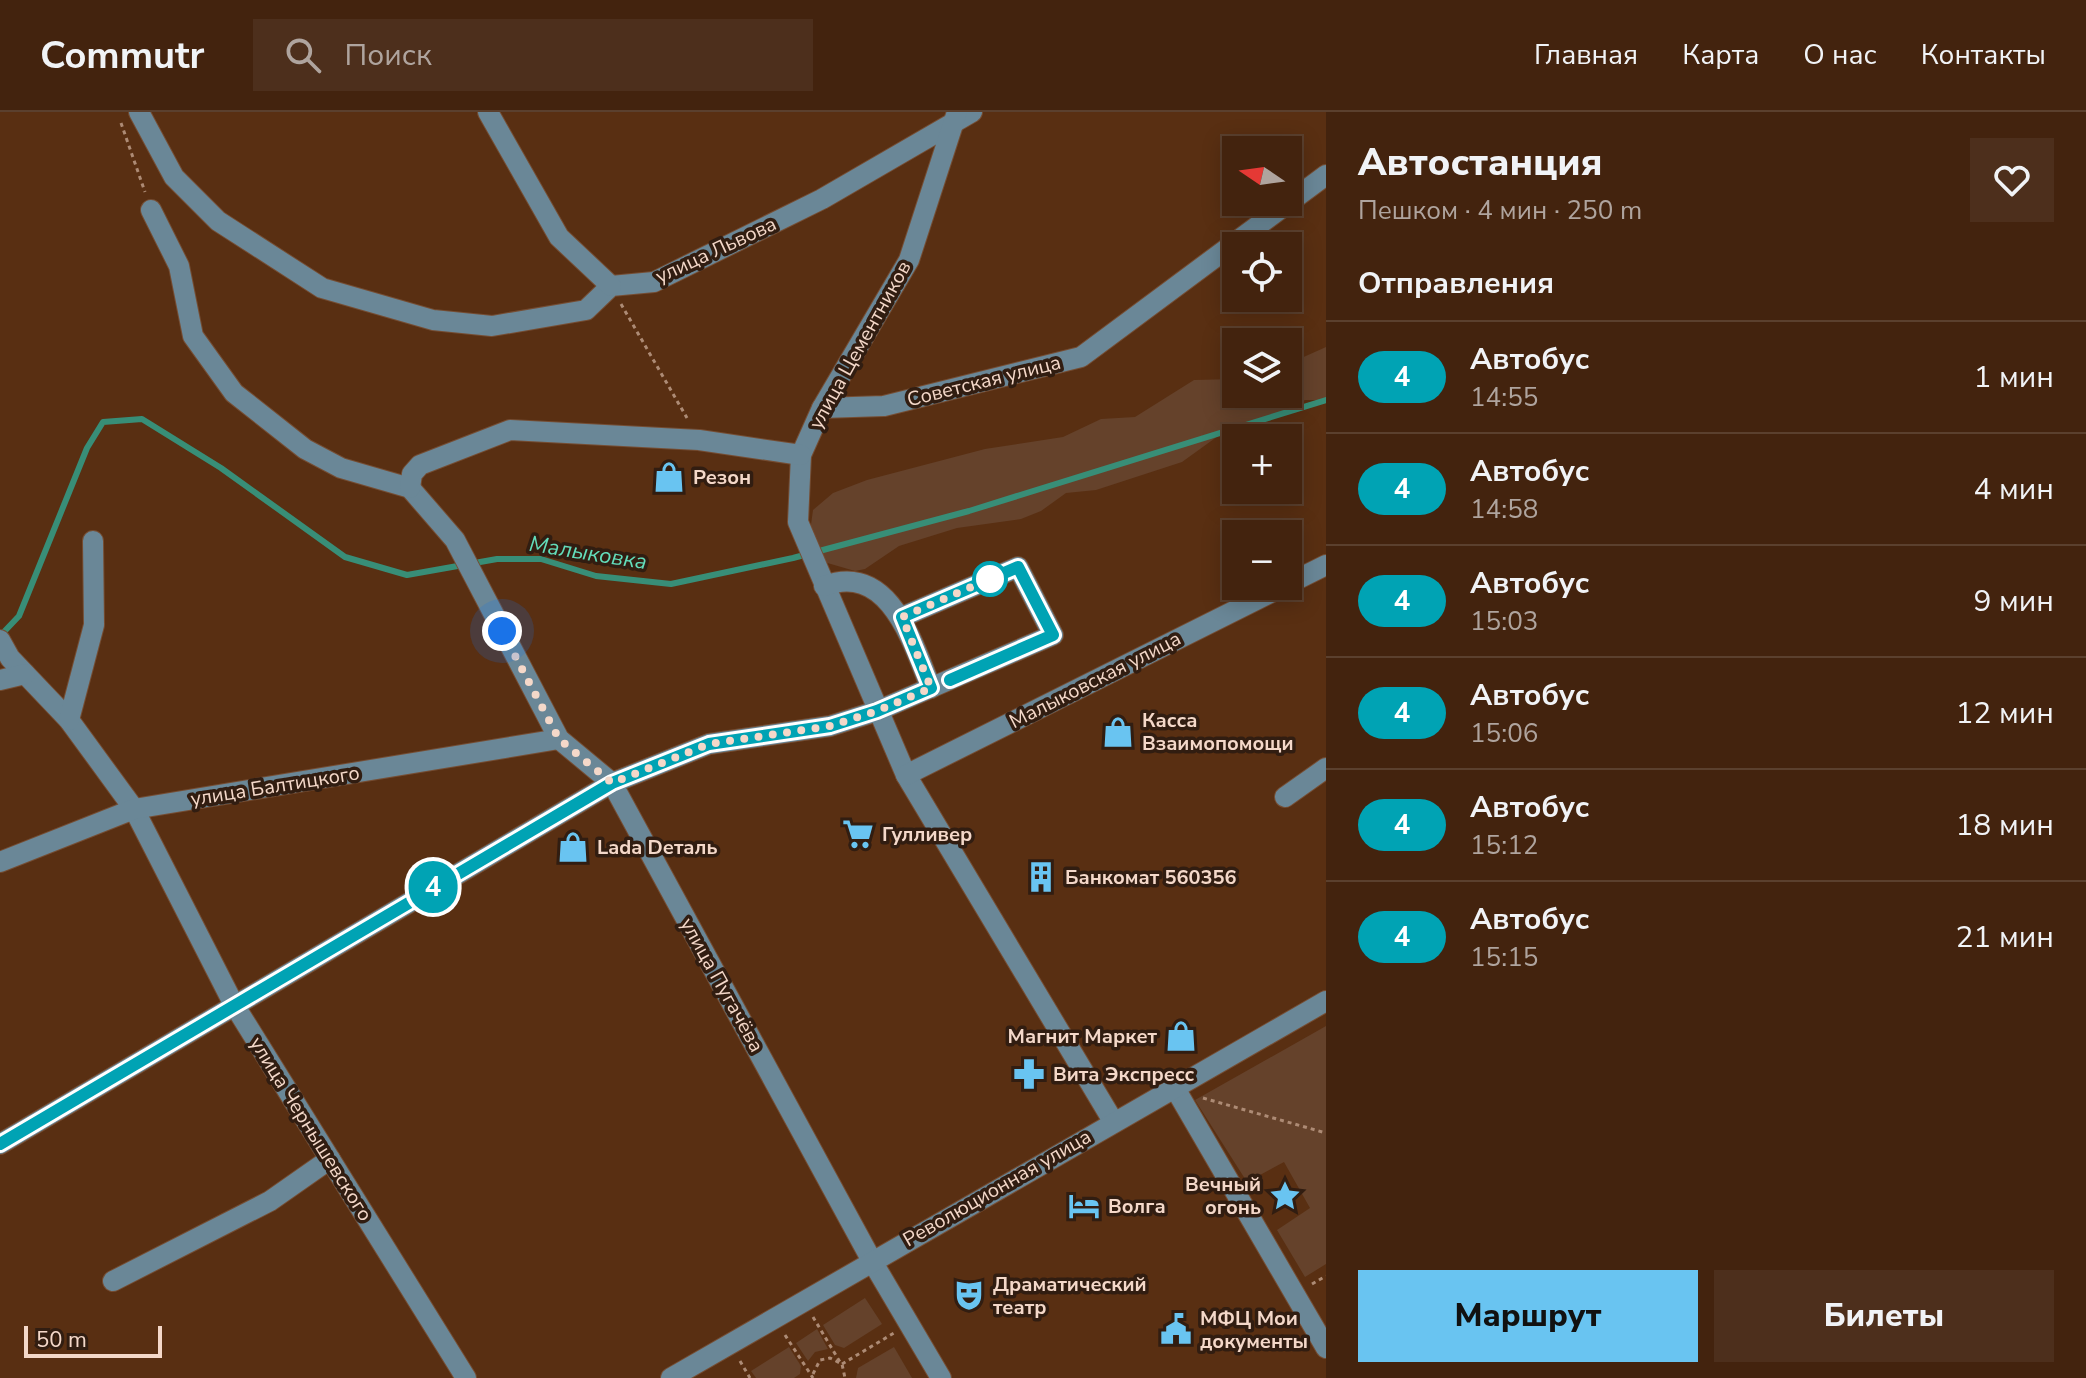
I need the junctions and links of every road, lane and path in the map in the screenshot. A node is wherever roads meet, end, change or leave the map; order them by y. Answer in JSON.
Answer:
{"nodes":[{"id":1,"x":117,"y":112,"type":"edge"},
{"id":2,"x":139,"y":112,"type":"edge"},
{"id":3,"x":488,"y":112,"type":"edge"},
{"id":4,"x":962,"y":115,"type":"edge"},
{"id":5,"x":1326,"y":175,"type":"edge"},
{"id":6,"x":151,"y":210,"type":"joint"},
{"id":7,"x":611,"y":286,"type":"junction"},
{"id":8,"x":822,"y":408,"type":"junction"},
{"id":9,"x":699,"y":440,"type":"junction"},
{"id":10,"x":801,"y":455,"type":"junction"},
{"id":11,"x":410,"y":488,"type":"junction"},
{"id":12,"x":93,"y":541,"type":"dead end"},
{"id":13,"x":1326,"y":565,"type":"edge"},
{"id":14,"x":1302,"y":577,"type":"edge"},
{"id":15,"x":820,"y":578,"type":"junction"},
{"id":16,"x":1256,"y":600,"type":"edge"},
{"id":17,"x":902,"y":617,"type":"junction"},
{"id":18,"x":0,"y":640,"type":"edge"},
{"id":19,"x":25,"y":674,"type":"junction"},
{"id":20,"x":0,"y":680,"type":"edge"},
{"id":21,"x":931,"y":688,"type":"junction"},
{"id":22,"x":877,"y":711,"type":"junction"},
{"id":23,"x":69,"y":720,"type":"junction"},
{"id":24,"x":559,"y":739,"type":"junction"},
{"id":25,"x":1326,"y":768,"type":"edge"},
{"id":26,"x":906,"y":775,"type":"junction"},
{"id":27,"x":612,"y":783,"type":"junction"},
{"id":28,"x":1285,"y":797,"type":"dead end"},
{"id":29,"x":134,"y":809,"type":"junction"},
{"id":30,"x":0,"y":862,"type":"edge"},
{"id":31,"x":1326,"y":1001,"type":"edge"},
{"id":32,"x":233,"y":1003,"type":"junction"},
{"id":33,"x":1176,"y":1090,"type":"junction"},
{"id":34,"x":1113,"y":1121,"type":"junction"},
{"id":35,"x":1326,"y":1133,"type":"edge"},
{"id":36,"x":0,"y":1144,"type":"edge"},
{"id":37,"x":330,"y":1159,"type":"junction"},
{"id":38,"x":872,"y":1261,"type":"junction"},
{"id":39,"x":113,"y":1281,"type":"dead end"},
{"id":40,"x":803,"y":1301,"type":"junction"},
{"id":41,"x":775,"y":1318,"type":"junction"},
{"id":42,"x":909,"y":1324,"type":"junction"},
{"id":43,"x":1326,"y":1348,"type":"edge"},
{"id":44,"x":841,"y":1363,"type":"junction"},
{"id":45,"x":466,"y":1378,"type":"edge"},
{"id":46,"x":671,"y":1378,"type":"edge"},
{"id":47,"x":813,"y":1378,"type":"edge"},
{"id":48,"x":845,"y":1378,"type":"edge"},
{"id":49,"x":941,"y":1378,"type":"edge"}],
"edges":[{"from":1,"to":6,"type":"path"},
{"from":2,"to":7,"type":"street"},
{"from":3,"to":7,"type":"street"},
{"from":4,"to":7,"type":"street","name":"улица Львова"},
{"from":4,"to":8,"type":"street","name":"улица Цементников"},
{"from":5,"to":8,"type":"street","name":"Советская улица"},
{"from":6,"to":11,"type":"street"},
{"from":7,"to":9,"type":"path"},
{"from":8,"to":10,"type":"street","name":"улица Цементников"},
{"from":9,"to":10,"type":"street"},
{"from":9,"to":11,"type":"street"},
{"from":10,"to":15,"type":"street","name":"улица Цементников"},
{"from":11,"to":24,"type":"street","name":"улица Пугачёва"},
{"from":12,"to":23,"type":"street"},
{"from":13,"to":14,"type":"street","name":"Малыковская улица"},
{"from":15,"to":17,"type":"street"},
{"from":15,"to":22,"type":"street","name":"улица Цементников"},
{"from":16,"to":26,"type":"street","name":"Малыковская улица"},
{"from":17,"to":21,"type":"street"},
{"from":17,"to":21,"type":"street"},
{"from":18,"to":19,"type":"street","name":"улица Чернышевского"},
{"from":19,"to":20,"type":"street"},
{"from":19,"to":23,"type":"street","name":"улица Чернышевского"},
{"from":21,"to":22,"type":"street"},
{"from":22,"to":26,"type":"street","name":"улица Цементников"},
{"from":22,"to":27,"type":"street"},
{"from":23,"to":29,"type":"street","name":"улица Чернышевского"},
{"from":24,"to":27,"type":"street","name":"улица Пугачёва"},
{"from":24,"to":29,"type":"street","name":"улица Балтицкого"},
{"from":25,"to":28,"type":"street"},
{"from":26,"to":34,"type":"street","name":"улица Цементников"},
{"from":27,"to":32,"type":"street"},
{"from":27,"to":38,"type":"street","name":"улица Пугачёва"},
{"from":29,"to":30,"type":"street","name":"улица Балтицкого"},
{"from":29,"to":32,"type":"street","name":"улица Чернышевского"},
{"from":31,"to":33,"type":"street","name":"Революционная улица"},
{"from":32,"to":36,"type":"street"},
{"from":32,"to":37,"type":"street","name":"улица Чернышевского"},
{"from":33,"to":34,"type":"street","name":"Революционная улица"},
{"from":33,"to":35,"type":"path"},
{"from":33,"to":43,"type":"street"},
{"from":34,"to":38,"type":"street","name":"Революционная улица"},
{"from":37,"to":39,"type":"street"},
{"from":37,"to":45,"type":"street","name":"улица Чернышевского"},
{"from":38,"to":40,"type":"street","name":"Революционная улица"},
{"from":38,"to":42,"type":"street","name":"улица Пугачёва"},
{"from":40,"to":41,"type":"street","name":"Революционная улица"},
{"from":40,"to":44,"type":"path"},
{"from":41,"to":46,"type":"street","name":"Революционная улица"},
{"from":41,"to":47,"type":"path"},
{"from":42,"to":44,"type":"path"},
{"from":42,"to":49,"type":"street","name":"улица Пугачёва"},
{"from":44,"to":47,"type":"path"},
{"from":44,"to":48,"type":"path"}]}
